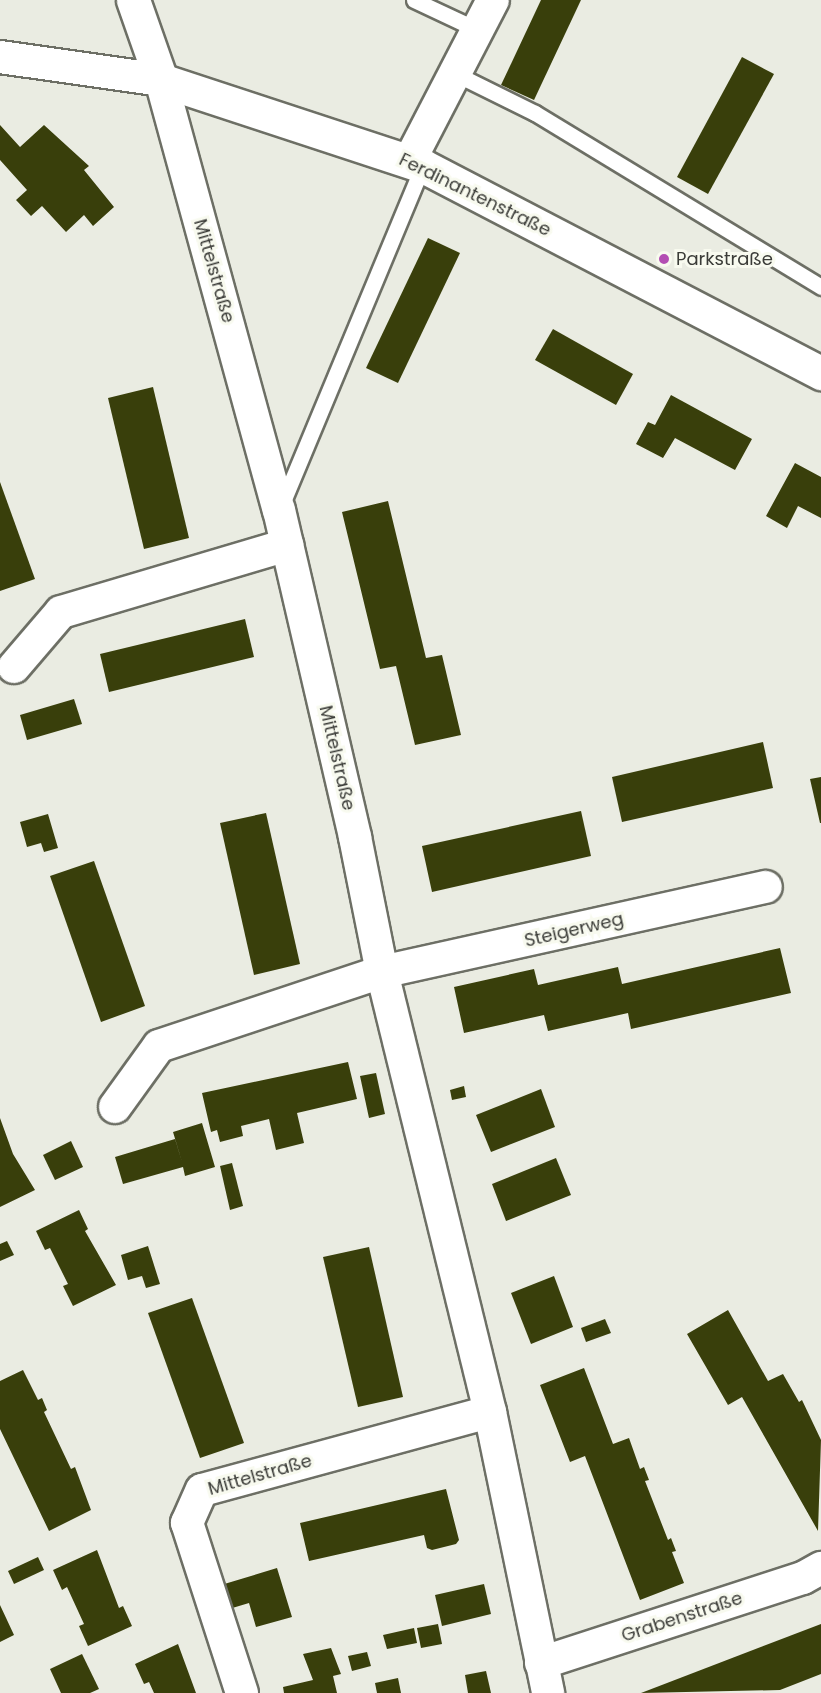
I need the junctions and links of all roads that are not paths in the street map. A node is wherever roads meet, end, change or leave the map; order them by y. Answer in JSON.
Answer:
{"nodes":[{"id":1,"x":133,"y":0,"type":"edge"},
{"id":2,"x":414,"y":0,"type":"edge"},
{"id":3,"x":493,"y":0,"type":"edge"},
{"id":4,"x":478,"y":30,"type":"junction"},
{"id":5,"x":0,"y":57,"type":"edge"},
{"id":6,"x":456,"y":74,"type":"junction"},
{"id":7,"x":161,"y":80,"type":"junction"},
{"id":8,"x":416,"y":163,"type":"junction"},
{"id":9,"x":821,"y":287,"type":"edge"},
{"id":10,"x":821,"y":373,"type":"edge"},
{"id":11,"x":279,"y":510,"type":"junction"},
{"id":12,"x":287,"y":545,"type":"junction"},
{"id":13,"x":14,"y":667,"type":"dead end"},
{"id":14,"x":766,"y":887,"type":"dead end"},
{"id":15,"x":382,"y":972,"type":"junction"},
{"id":16,"x":115,"y":1107,"type":"dead end"},
{"id":17,"x":490,"y":1412,"type":"junction"},
{"id":18,"x":821,"y":1568,"type":"edge"},
{"id":19,"x":541,"y":1663,"type":"junction"},
{"id":20,"x":242,"y":1693,"type":"edge"},
{"id":21,"x":548,"y":1693,"type":"edge"}],
"edges":[{"from":1,"to":7,"type":"street","name":"Mittelstraße"},
{"from":2,"to":4,"type":"lane"},
{"from":3,"to":4,"type":"street"},
{"from":4,"to":6,"type":"street"},
{"from":5,"to":7,"type":"street","name":"Ferdinantenstraße"},
{"from":6,"to":8,"type":"street"},
{"from":6,"to":9,"type":"lane"},
{"from":7,"to":8,"type":"street","name":"Ferdinantenstraße"},
{"from":7,"to":11,"type":"street","name":"Mittelstraße"},
{"from":8,"to":10,"type":"street","name":"Ferdinantenstraße"},
{"from":8,"to":11,"type":"lane"},
{"from":11,"to":12,"type":"street","name":"Mittelstraße"},
{"from":12,"to":13,"type":"street"},
{"from":12,"to":15,"type":"street","name":"Mittelstraße"},
{"from":14,"to":15,"type":"street","name":"Steigerweg"},
{"from":15,"to":16,"type":"street"},
{"from":15,"to":17,"type":"street","name":"Mittelstraße"},
{"from":17,"to":19,"type":"street","name":"Mittelstraße"},
{"from":17,"to":20,"type":"street","name":"Mittelstraße"},
{"from":18,"to":19,"type":"street","name":"Grabenstraße"},
{"from":19,"to":21,"type":"street","name":"Mittelstraße"}]}
